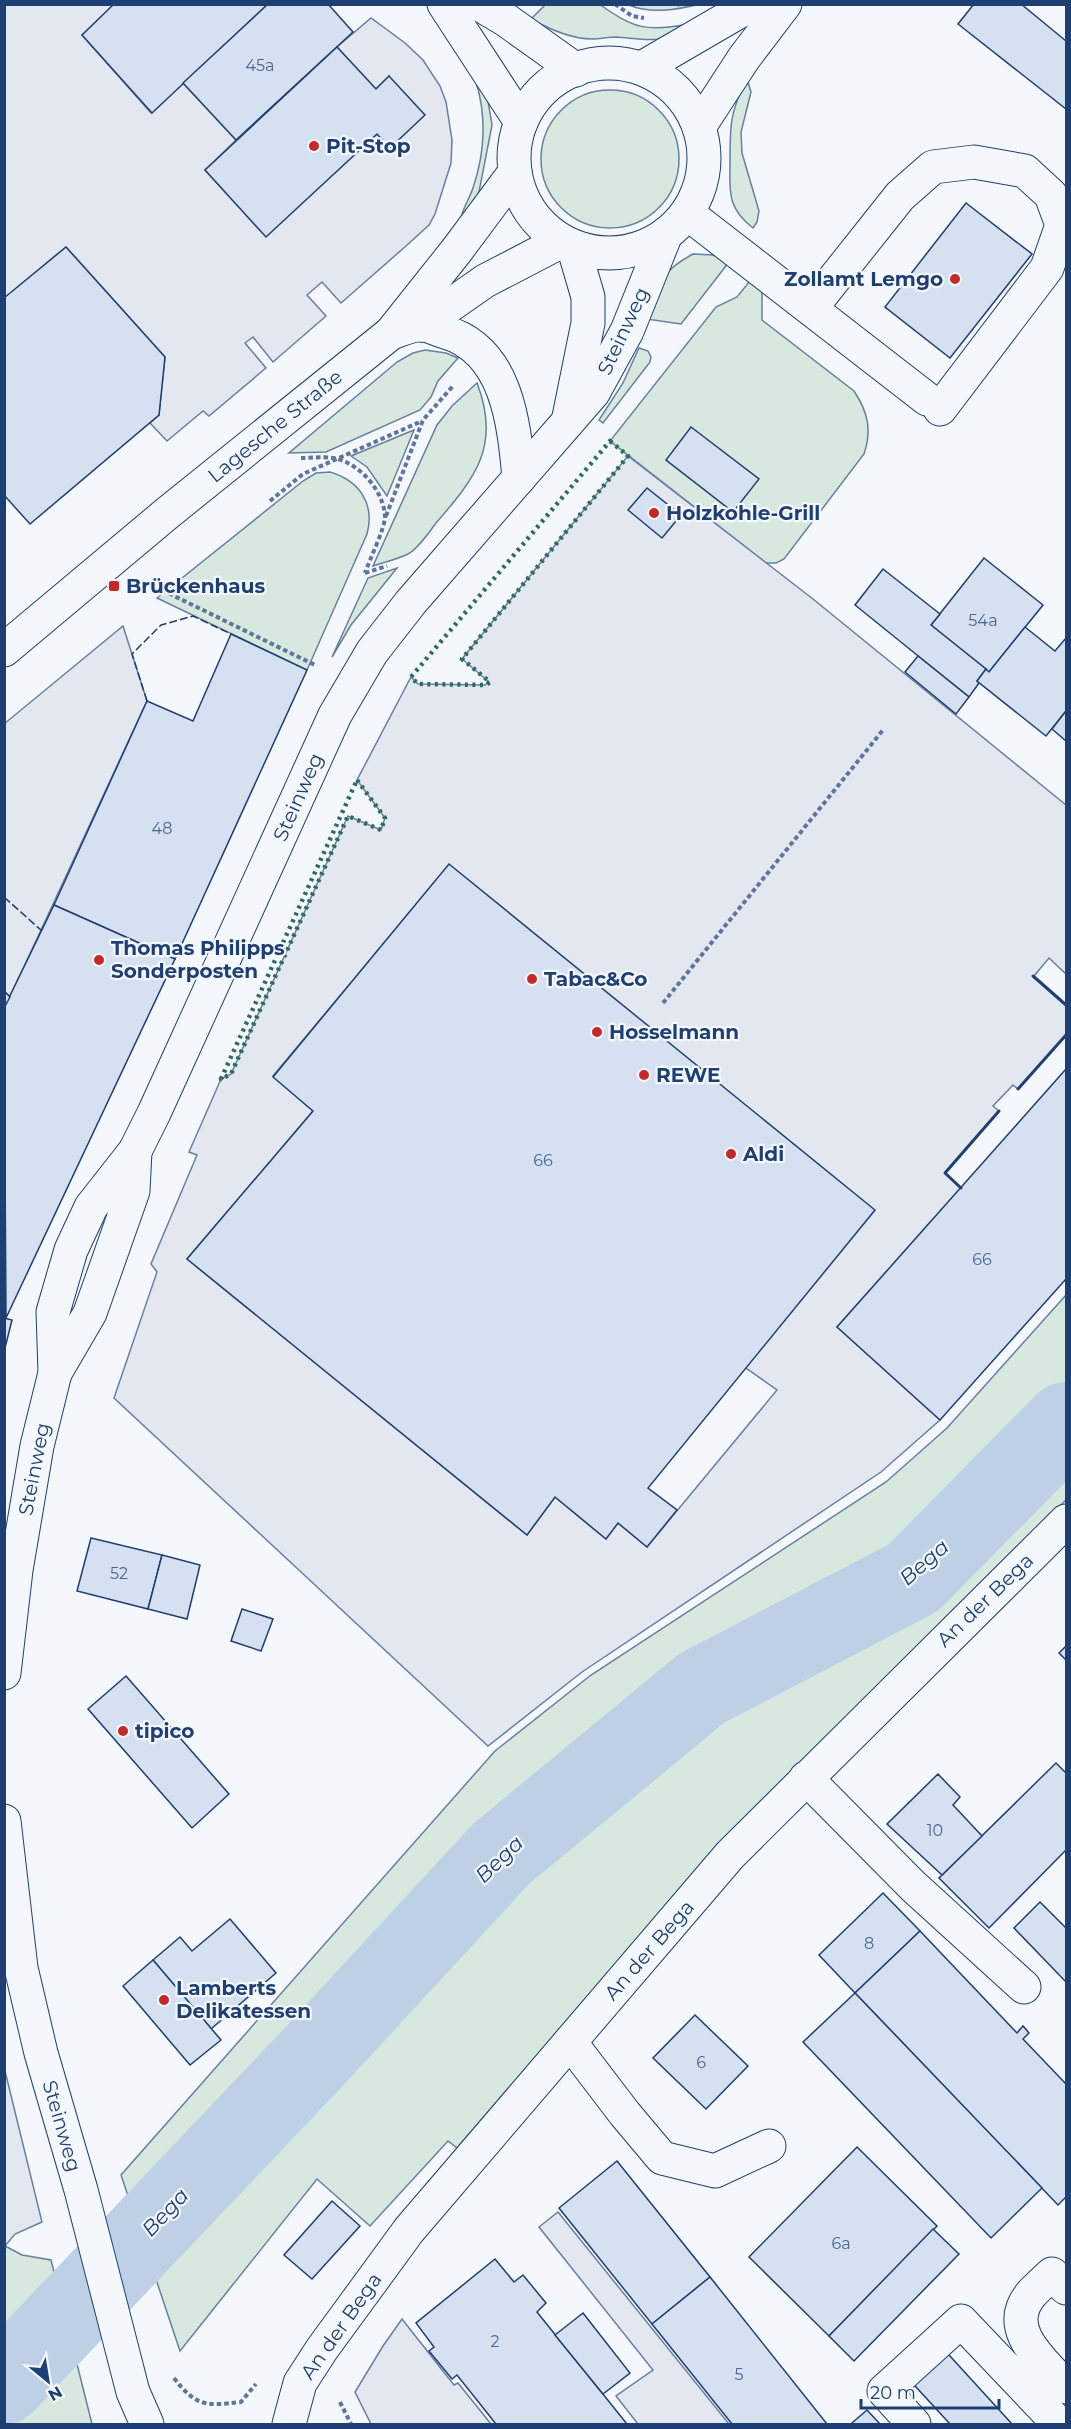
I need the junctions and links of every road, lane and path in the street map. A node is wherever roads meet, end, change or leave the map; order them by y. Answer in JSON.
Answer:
{"nodes":[{"id":1,"x":444,"y":4,"type":"edge"},
{"id":2,"x":479,"y":4,"type":"edge"},
{"id":3,"x":752,"y":4,"type":"edge"},
{"id":4,"x":785,"y":4,"type":"edge"},
{"id":5,"x":642,"y":68,"type":"junction"},
{"id":6,"x":576,"y":70,"type":"junction"},
{"id":7,"x":521,"y":122,"type":"junction"},
{"id":8,"x":699,"y":127,"type":"junction"},
{"id":9,"x":515,"y":172,"type":"junction"},
{"id":10,"x":676,"y":223,"type":"junction"},
{"id":11,"x":566,"y":246,"type":"junction"},
{"id":12,"x":811,"y":308,"type":"junction"},
{"id":13,"x":406,"y":329,"type":"junction"},
{"id":14,"x":454,"y":385,"type":"dead end"},
{"id":15,"x":423,"y":420,"type":"junction"},
{"id":16,"x":569,"y":422,"type":"junction"},
{"id":17,"x":336,"y":459,"type":"junction"},
{"id":18,"x":519,"y":478,"type":"junction"},
{"id":19,"x":270,"y":501,"type":"dead end"},
{"id":20,"x":385,"y":519,"type":"junction"},
{"id":21,"x":364,"y":573,"type":"dead end"},
{"id":22,"x":162,"y":590,"type":"dead end"},
{"id":23,"x":4,"y":650,"type":"edge"},
{"id":24,"x":321,"y":667,"type":"dead end"},
{"id":25,"x":884,"y":730,"type":"dead end"},
{"id":26,"x":663,"y":1003,"type":"dead end"},
{"id":27,"x":1066,"y":1521,"type":"edge"},
{"id":28,"x":4,"y":1673,"type":"edge"},
{"id":29,"x":806,"y":1778,"type":"junction"},
{"id":30,"x":4,"y":1821,"type":"edge"},
{"id":31,"x":1024,"y":1987,"type":"dead end"},
{"id":32,"x":570,"y":2042,"type":"junction"},
{"id":33,"x":768,"y":2146,"type":"dead end"},
{"id":34,"x":1062,"y":2273,"type":"edge"},
{"id":35,"x":170,"y":2373,"type":"dead end"},
{"id":36,"x":256,"y":2384,"type":"dead end"},
{"id":37,"x":1066,"y":2386,"type":"edge"},
{"id":38,"x":340,"y":2402,"type":"dead end"},
{"id":39,"x":147,"y":2424,"type":"edge"},
{"id":40,"x":289,"y":2424,"type":"edge"},
{"id":41,"x":351,"y":2424,"type":"edge"},
{"id":42,"x":914,"y":2424,"type":"edge"},
{"id":43,"x":1059,"y":2424,"type":"edge"}],
"edges":[{"from":1,"to":7,"type":"street"},
{"from":2,"to":6,"type":"street"},
{"from":3,"to":5,"type":"street"},
{"from":4,"to":8,"type":"street"},
{"from":5,"to":6,"type":"street"},
{"from":5,"to":8,"type":"street"},
{"from":6,"to":7,"type":"street"},
{"from":7,"to":9,"type":"street"},
{"from":8,"to":10,"type":"street"},
{"from":9,"to":11,"type":"street"},
{"from":9,"to":13,"type":"street","name":"Lagesche Straße"},
{"from":10,"to":11,"type":"street"},
{"from":10,"to":12,"type":"street"},
{"from":10,"to":16,"type":"street","name":"Steinweg"},
{"from":11,"to":13,"type":"street","name":"Lagesche Straße"},
{"from":11,"to":16,"type":"street","name":"Steinweg"},
{"from":12,"to":12,"type":"street"},
{"from":13,"to":18,"type":"street"},
{"from":13,"to":23,"type":"street","name":"Lagesche Straße"},
{"from":14,"to":15,"type":"path"},
{"from":15,"to":17,"type":"path"},
{"from":15,"to":20,"type":"path"},
{"from":16,"to":18,"type":"street","name":"Steinweg"},
{"from":17,"to":19,"type":"path"},
{"from":17,"to":20,"type":"path"},
{"from":18,"to":28,"type":"street","name":"Steinweg"},
{"from":20,"to":21,"type":"path"},
{"from":22,"to":24,"type":"path"},
{"from":25,"to":26,"type":"path"},
{"from":27,"to":29,"type":"street","name":"An der Bega"},
{"from":29,"to":31,"type":"street"},
{"from":29,"to":32,"type":"street","name":"An der Bega"},
{"from":30,"to":39,"type":"street","name":"Steinweg"},
{"from":32,"to":33,"type":"street"},
{"from":32,"to":40,"type":"street","name":"An der Bega"},
{"from":34,"to":37,"type":"street"},
{"from":35,"to":36,"type":"path"},
{"from":38,"to":41,"type":"path"},
{"from":42,"to":43,"type":"street"}]}
